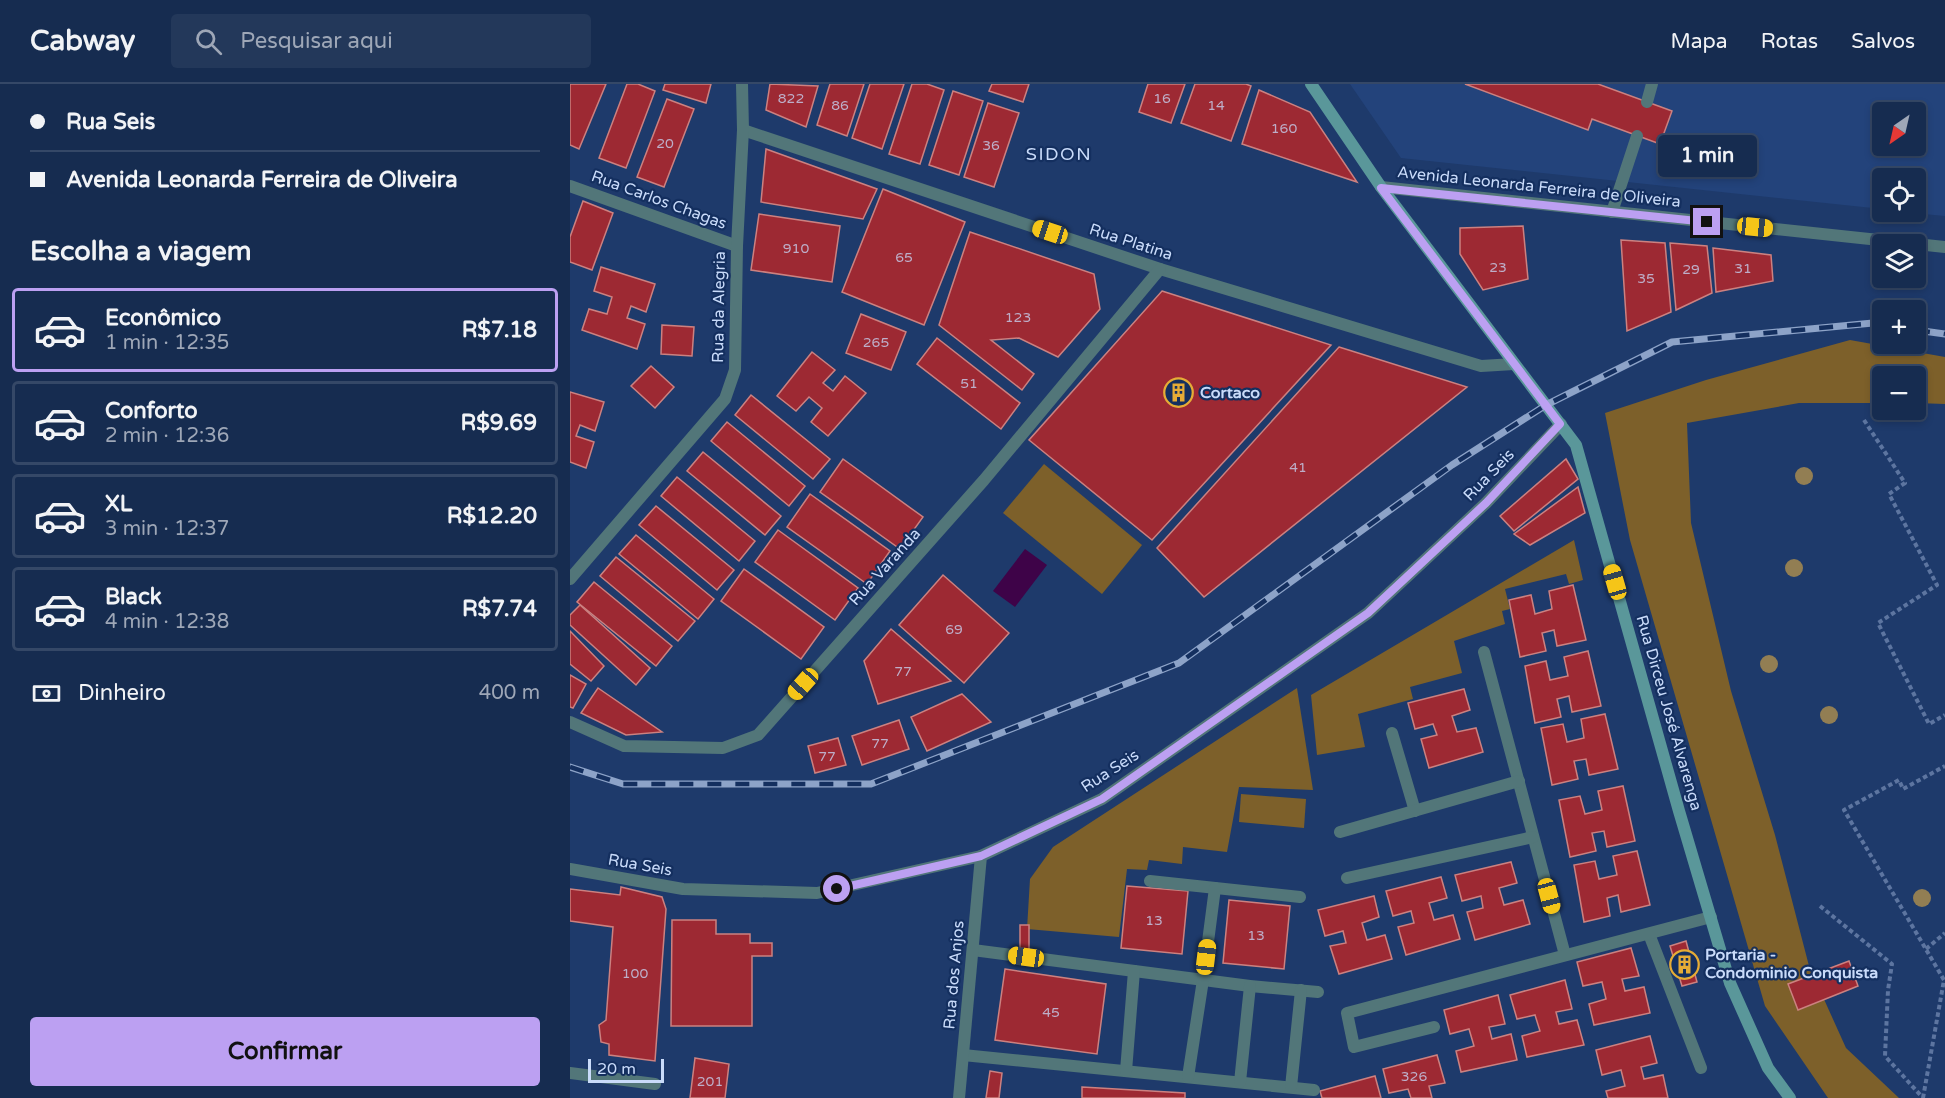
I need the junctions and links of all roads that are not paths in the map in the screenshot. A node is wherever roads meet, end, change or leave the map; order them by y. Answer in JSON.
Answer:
{"nodes":[{"id":1,"x":742,"y":84,"type":"edge"},
{"id":2,"x":1311,"y":84,"type":"edge"},
{"id":3,"x":1652,"y":84,"type":"edge"},
{"id":4,"x":1647,"y":102,"type":"dead end"},
{"id":5,"x":743,"y":130,"type":"junction"},
{"id":6,"x":1637,"y":136,"type":"dead end"},
{"id":7,"x":570,"y":186,"type":"edge"},
{"id":8,"x":1381,"y":188,"type":"junction"},
{"id":9,"x":1612,"y":212,"type":"junction"},
{"id":10,"x":737,"y":246,"type":"junction"},
{"id":11,"x":1945,"y":247,"type":"edge"},
{"id":12,"x":1160,"y":269,"type":"junction"},
{"id":13,"x":1514,"y":364,"type":"junction"},
{"id":14,"x":1560,"y":424,"type":"junction"},
{"id":15,"x":570,"y":579,"type":"edge"},
{"id":16,"x":1484,"y":652,"type":"dead end"},
{"id":17,"x":570,"y":722,"type":"edge"},
{"id":18,"x":1392,"y":733,"type":"dead end"},
{"id":19,"x":1519,"y":782,"type":"junction"},
{"id":20,"x":1414,"y":811,"type":"junction"},
{"id":21,"x":1340,"y":832,"type":"dead end"},
{"id":22,"x":1533,"y":837,"type":"junction"},
{"id":23,"x":981,"y":856,"type":"junction"},
{"id":24,"x":570,"y":869,"type":"edge"},
{"id":25,"x":1347,"y":878,"type":"dead end"},
{"id":26,"x":1150,"y":881,"type":"dead end"},
{"id":27,"x":1215,"y":888,"type":"junction"},
{"id":28,"x":1300,"y":897,"type":"dead end"},
{"id":29,"x":1711,"y":917,"type":"junction"},
{"id":30,"x":1649,"y":934,"type":"junction"},
{"id":31,"x":973,"y":950,"type":"junction"},
{"id":32,"x":1565,"y":955,"type":"junction"},
{"id":33,"x":1134,"y":971,"type":"junction"},
{"id":34,"x":1203,"y":980,"type":"junction"},
{"id":35,"x":1250,"y":986,"type":"junction"},
{"id":36,"x":1300,"y":990,"type":"junction"},
{"id":37,"x":1318,"y":992,"type":"dead end"},
{"id":38,"x":1434,"y":1027,"type":"dead end"},
{"id":39,"x":963,"y":1055,"type":"junction"},
{"id":40,"x":1701,"y":1068,"type":"dead end"},
{"id":41,"x":1126,"y":1071,"type":"junction"},
{"id":42,"x":570,"y":1072,"type":"edge"},
{"id":43,"x":1188,"y":1077,"type":"junction"},
{"id":44,"x":1240,"y":1082,"type":"junction"},
{"id":45,"x":655,"y":1084,"type":"dead end"},
{"id":46,"x":1291,"y":1087,"type":"junction"},
{"id":47,"x":1314,"y":1090,"type":"dead end"},
{"id":48,"x":959,"y":1098,"type":"edge"},
{"id":49,"x":1790,"y":1098,"type":"edge"}],
"edges":[{"from":1,"to":5,"type":"street","name":"Rua da Alegria"},
{"from":2,"to":8,"type":"main road","name":"Rua Dirceu José Alvarenga"},
{"from":3,"to":4,"type":"street"},
{"from":5,"to":10,"type":"street","name":"Rua da Alegria"},
{"from":5,"to":12,"type":"street","name":"Rua Platina"},
{"from":6,"to":9,"type":"street"},
{"from":7,"to":10,"type":"street","name":"Rua Carlos Chagas"},
{"from":8,"to":9,"type":"street","name":"Avenida Leonarda Ferreira de Oliveira"},
{"from":8,"to":13,"type":"main road","name":"Rua Dirceu José Alvarenga"},
{"from":9,"to":11,"type":"street","name":"Avenida Leonarda Ferreira de Oliveira"},
{"from":10,"to":15,"type":"street","name":"Rua da Alegria"},
{"from":12,"to":13,"type":"street","name":"Rua Platina"},
{"from":12,"to":17,"type":"street","name":"Rua Varanda"},
{"from":13,"to":14,"type":"main road","name":"Rua Dirceu José Alvarenga"},
{"from":14,"to":23,"type":"street","name":"Rua Seis"},
{"from":14,"to":29,"type":"main road","name":"Rua Dirceu José Alvarenga"},
{"from":16,"to":19,"type":"street"},
{"from":18,"to":20,"type":"street"},
{"from":19,"to":20,"type":"street"},
{"from":19,"to":22,"type":"street"},
{"from":20,"to":21,"type":"street"},
{"from":22,"to":25,"type":"street"},
{"from":22,"to":32,"type":"street"},
{"from":23,"to":24,"type":"street","name":"Rua Seis"},
{"from":23,"to":31,"type":"street","name":"Rua dos Anjos"},
{"from":26,"to":27,"type":"street"},
{"from":27,"to":28,"type":"street"},
{"from":27,"to":34,"type":"street"},
{"from":29,"to":30,"type":"street"},
{"from":29,"to":49,"type":"main road","name":"Rua Dirceu José Alvarenga"},
{"from":30,"to":32,"type":"street"},
{"from":30,"to":40,"type":"street"},
{"from":31,"to":33,"type":"street"},
{"from":31,"to":39,"type":"street","name":"Rua dos Anjos"},
{"from":32,"to":38,"type":"street"},
{"from":33,"to":34,"type":"street"},
{"from":33,"to":41,"type":"street"},
{"from":34,"to":35,"type":"street"},
{"from":34,"to":43,"type":"street"},
{"from":35,"to":36,"type":"street"},
{"from":35,"to":44,"type":"street"},
{"from":36,"to":37,"type":"street"},
{"from":36,"to":46,"type":"street"},
{"from":39,"to":41,"type":"street"},
{"from":39,"to":48,"type":"street","name":"Rua dos Anjos"},
{"from":41,"to":43,"type":"street"},
{"from":42,"to":45,"type":"street"},
{"from":43,"to":44,"type":"street"},
{"from":44,"to":46,"type":"street"},
{"from":46,"to":47,"type":"street"}]}
